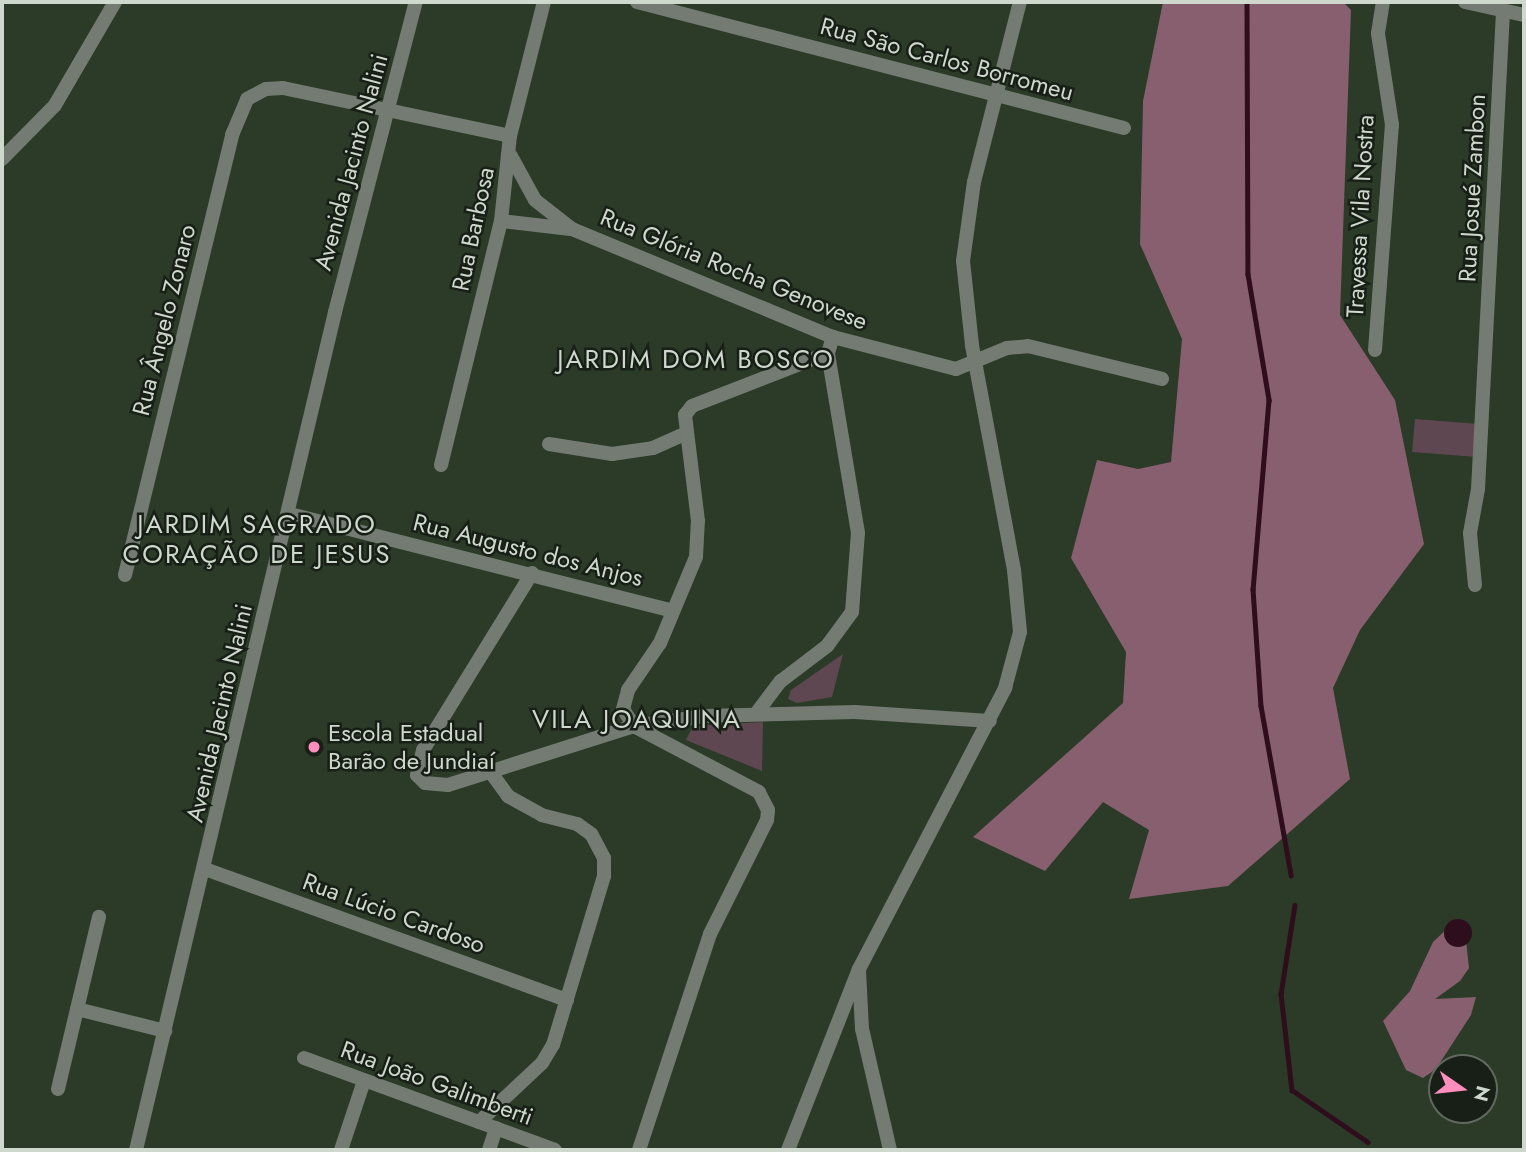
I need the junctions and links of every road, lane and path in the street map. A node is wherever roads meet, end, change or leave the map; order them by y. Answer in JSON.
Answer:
{"nodes":[{"id":1,"x":115,"y":2,"type":"edge"},
{"id":2,"x":416,"y":2,"type":"edge"},
{"id":3,"x":544,"y":2,"type":"edge"},
{"id":4,"x":637,"y":2,"type":"edge"},
{"id":5,"x":1020,"y":2,"type":"edge"},
{"id":6,"x":1383,"y":2,"type":"edge"},
{"id":7,"x":1465,"y":2,"type":"edge"},
{"id":8,"x":1503,"y":10,"type":"junction"},
{"id":9,"x":1524,"y":15,"type":"edge"},
{"id":10,"x":995,"y":95,"type":"junction"},
{"id":11,"x":386,"y":112,"type":"junction"},
{"id":12,"x":1124,"y":128,"type":"dead end"},
{"id":13,"x":510,"y":136,"type":"junction"},
{"id":14,"x":511,"y":156,"type":"junction"},
{"id":15,"x":2,"y":159,"type":"edge"},
{"id":16,"x":501,"y":221,"type":"junction"},
{"id":17,"x":572,"y":229,"type":"junction"},
{"id":18,"x":833,"y":337,"type":"junction"},
{"id":19,"x":1375,"y":349,"type":"dead end"},
{"id":20,"x":828,"y":353,"type":"junction"},
{"id":21,"x":975,"y":364,"type":"junction"},
{"id":22,"x":1162,"y":379,"type":"dead end"},
{"id":23,"x":685,"y":433,"type":"junction"},
{"id":24,"x":549,"y":444,"type":"dead end"},
{"id":25,"x":441,"y":465,"type":"dead end"},
{"id":26,"x":290,"y":514,"type":"junction"},
{"id":27,"x":532,"y":573,"type":"junction"},
{"id":28,"x":125,"y":575,"type":"dead end"},
{"id":29,"x":1475,"y":585,"type":"dead end"},
{"id":30,"x":673,"y":611,"type":"junction"},
{"id":31,"x":758,"y":711,"type":"junction"},
{"id":32,"x":990,"y":721,"type":"junction"},
{"id":33,"x":634,"y":726,"type":"junction"},
{"id":34,"x":491,"y":773,"type":"junction"},
{"id":35,"x":205,"y":869,"type":"junction"},
{"id":36,"x":99,"y":917,"type":"dead end"},
{"id":37,"x":859,"y":969,"type":"junction"},
{"id":38,"x":567,"y":1000,"type":"junction"},
{"id":39,"x":76,"y":1009,"type":"junction"},
{"id":40,"x":165,"y":1031,"type":"junction"},
{"id":41,"x":304,"y":1058,"type":"dead end"},
{"id":42,"x":364,"y":1081,"type":"junction"},
{"id":43,"x":58,"y":1088,"type":"dead end"},
{"id":44,"x":479,"y":1122,"type":"junction"},
{"id":45,"x":496,"y":1128,"type":"junction"},
{"id":46,"x":136,"y":1150,"type":"edge"},
{"id":47,"x":341,"y":1150,"type":"edge"},
{"id":48,"x":489,"y":1150,"type":"edge"},
{"id":49,"x":555,"y":1150,"type":"edge"},
{"id":50,"x":639,"y":1150,"type":"edge"},
{"id":51,"x":788,"y":1150,"type":"edge"},
{"id":52,"x":890,"y":1150,"type":"edge"}],
"edges":[{"from":1,"to":15,"type":"street"},
{"from":2,"to":11,"type":"street","name":"Avenida Jacinto Nalini"},
{"from":3,"to":13,"type":"street","name":"Rua Barbosa"},
{"from":4,"to":10,"type":"street","name":"Rua São Carlos Borromeu"},
{"from":5,"to":10,"type":"street"},
{"from":6,"to":19,"type":"street","name":"Travessa Vila Nostra"},
{"from":7,"to":8,"type":"street"},
{"from":8,"to":9,"type":"street"},
{"from":8,"to":29,"type":"street","name":"Rua Josué Zambon"},
{"from":10,"to":12,"type":"street","name":"Rua São Carlos Borromeu"},
{"from":10,"to":21,"type":"street"},
{"from":11,"to":13,"type":"street"},
{"from":11,"to":26,"type":"street","name":"Avenida Jacinto Nalini"},
{"from":11,"to":28,"type":"street","name":"Rua Ângelo Zonaro"},
{"from":13,"to":14,"type":"street","name":"Rua Barbosa"},
{"from":14,"to":16,"type":"street","name":"Rua Barbosa"},
{"from":14,"to":17,"type":"street","name":"Rua Glória Rocha Genovese"},
{"from":16,"to":17,"type":"street","name":"Rua Glória Rocha Genovese"},
{"from":16,"to":25,"type":"street","name":"Rua Barbosa"},
{"from":17,"to":18,"type":"street","name":"Rua Glória Rocha Genovese"},
{"from":18,"to":20,"type":"street"},
{"from":18,"to":21,"type":"street","name":"Rua Glória Rocha Genovese"},
{"from":20,"to":23,"type":"street"},
{"from":20,"to":31,"type":"street"},
{"from":21,"to":22,"type":"street","name":"Rua Glória Rocha Genovese"},
{"from":21,"to":32,"type":"street"},
{"from":23,"to":24,"type":"street"},
{"from":23,"to":30,"type":"street"},
{"from":26,"to":27,"type":"street","name":"Rua Augusto dos Anjos"},
{"from":26,"to":35,"type":"street","name":"Avenida Jacinto Nalini"},
{"from":27,"to":30,"type":"street","name":"Rua Augusto dos Anjos"},
{"from":27,"to":34,"type":"street"},
{"from":30,"to":33,"type":"street"},
{"from":31,"to":32,"type":"street"},
{"from":31,"to":33,"type":"street"},
{"from":32,"to":37,"type":"street"},
{"from":33,"to":34,"type":"street"},
{"from":33,"to":50,"type":"street"},
{"from":34,"to":38,"type":"street"},
{"from":35,"to":38,"type":"street","name":"Rua Lúcio Cardoso"},
{"from":35,"to":40,"type":"street","name":"Avenida Jacinto Nalini"},
{"from":36,"to":39,"type":"street"},
{"from":37,"to":51,"type":"street"},
{"from":37,"to":52,"type":"street"},
{"from":38,"to":44,"type":"street"},
{"from":39,"to":40,"type":"street"},
{"from":39,"to":43,"type":"street"},
{"from":40,"to":46,"type":"street","name":"Avenida Jacinto Nalini"},
{"from":41,"to":42,"type":"street","name":"Rua João Galimberti"},
{"from":42,"to":44,"type":"street","name":"Rua João Galimberti"},
{"from":42,"to":47,"type":"street"},
{"from":44,"to":45,"type":"street","name":"Rua João Galimberti"},
{"from":45,"to":48,"type":"street"},
{"from":45,"to":49,"type":"street","name":"Rua João Galimberti"}]}
